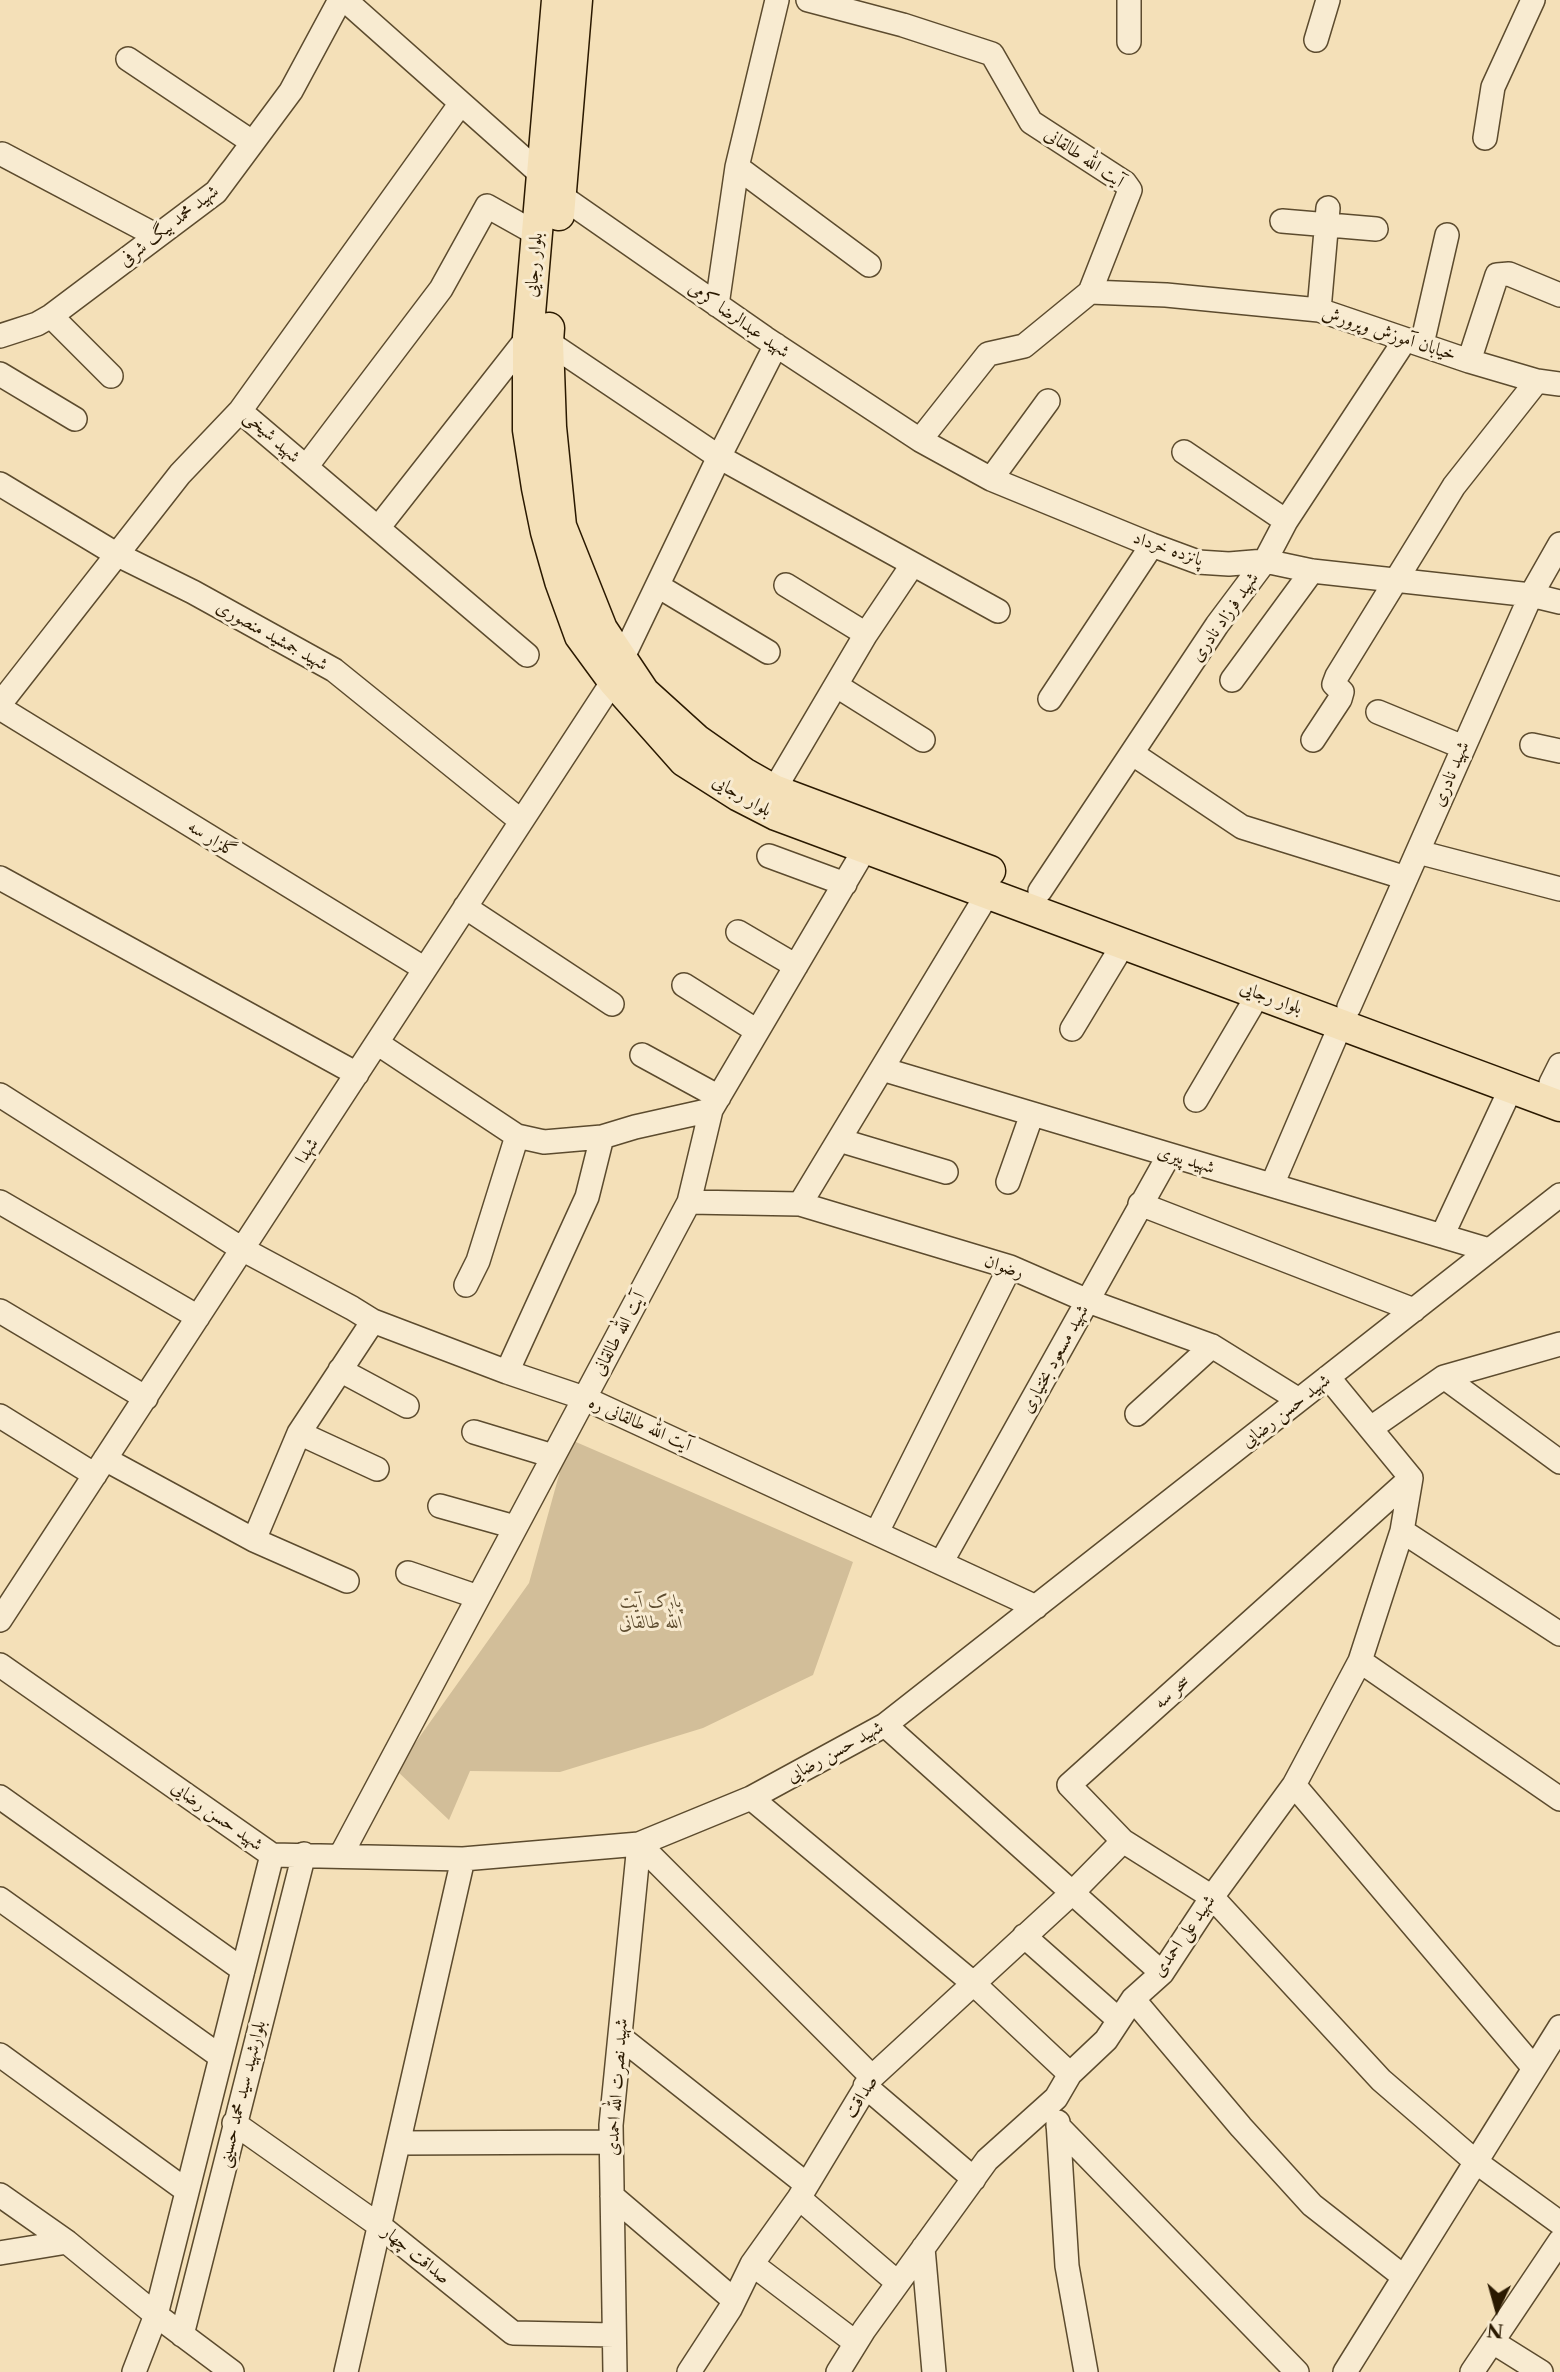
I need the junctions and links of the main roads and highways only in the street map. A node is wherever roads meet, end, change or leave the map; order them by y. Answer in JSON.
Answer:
{"nodes":[{"id":1,"x":557,"y":0,"type":"edge"},
{"id":2,"x":577,"y":0,"type":"edge"},
{"id":3,"x":551,"y":186,"type":"junction"},
{"id":4,"x":538,"y":339,"type":"junction"},
{"id":5,"x":617,"y":670,"type":"junction"},
{"id":6,"x":1345,"y":1015,"type":"junction"},
{"id":7,"x":1558,"y":1085,"type":"edge"}],
"edges":[{"from":1,"to":3,"type":"main road","name":"بلوار رجایی"},
{"from":2,"to":3,"type":"main road","name":"بلوار رجایی"},
{"from":3,"to":4,"type":"main road","name":"بلوار رجایی"},
{"from":3,"to":4,"type":"main road","name":"بلوار رجایی"},
{"from":4,"to":5,"type":"main road","name":"بلوار رجایی"},
{"from":5,"to":6,"type":"main road","name":"بلوار رجایی"},
{"from":5,"to":6,"type":"main road","name":"بلوار رجایی"},
{"from":6,"to":7,"type":"main road","name":"بلوار رجایی"},
{"from":6,"to":7,"type":"main road","name":"بلوار رجایی"}]}
